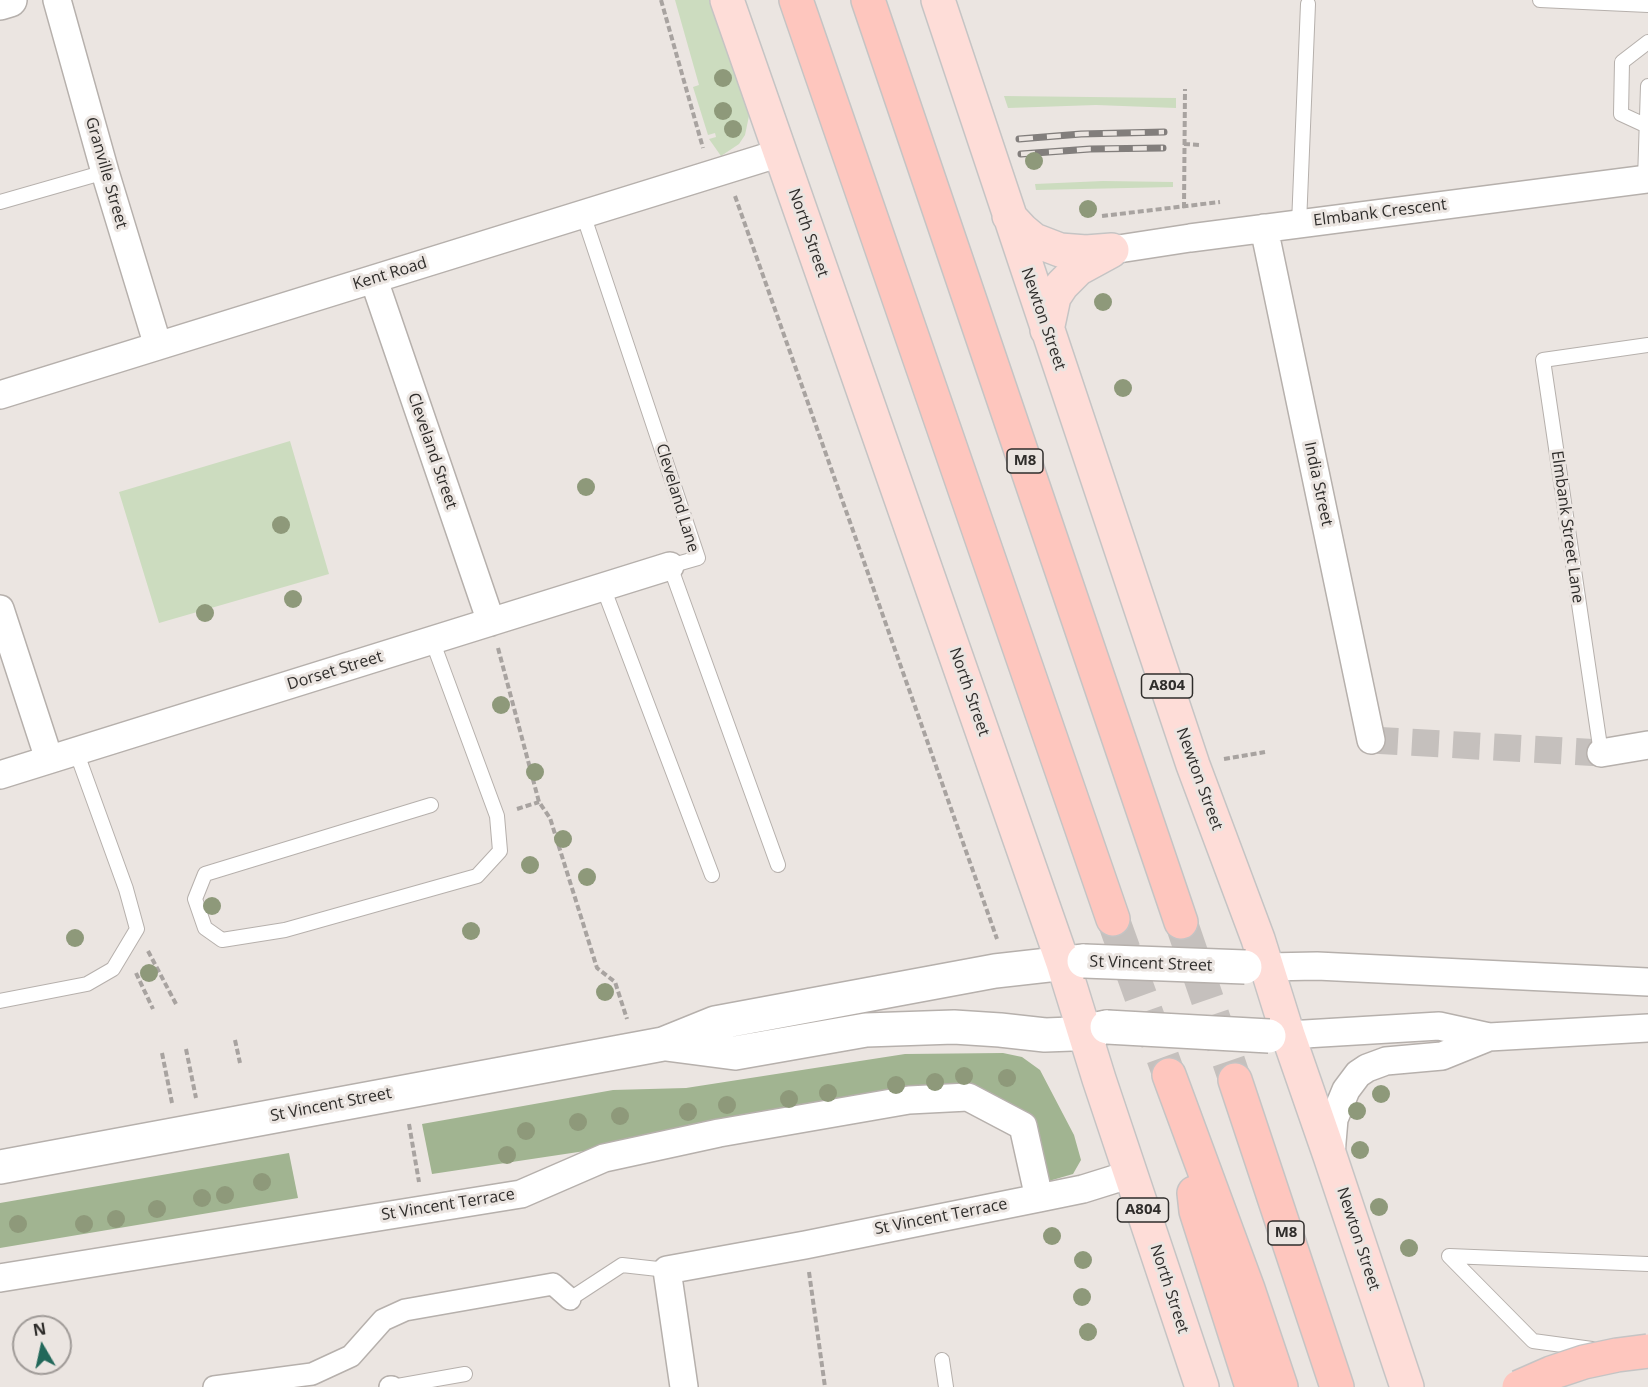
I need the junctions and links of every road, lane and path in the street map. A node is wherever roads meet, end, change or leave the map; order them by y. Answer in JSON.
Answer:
{"nodes":[{"id":1,"x":10,"y":0,"type":"edge"},
{"id":2,"x":57,"y":0,"type":"edge"},
{"id":3,"x":661,"y":0,"type":"edge"},
{"id":4,"x":727,"y":0,"type":"edge"},
{"id":5,"x":796,"y":0,"type":"edge"},
{"id":6,"x":868,"y":0,"type":"edge"},
{"id":7,"x":938,"y":0,"type":"edge"},
{"id":8,"x":1540,"y":0,"type":"edge"},
{"id":9,"x":0,"y":3,"type":"edge"},
{"id":10,"x":1308,"y":4,"type":"dead end"},
{"id":11,"x":1648,"y":5,"type":"edge"},
{"id":12,"x":1648,"y":42,"type":"edge"},
{"id":13,"x":1648,"y":86,"type":"edge"},
{"id":14,"x":1185,"y":89,"type":"dead end"},
{"id":15,"x":1647,"y":126,"type":"edge"},
{"id":16,"x":700,"y":138,"type":"dead end"},
{"id":17,"x":1184,"y":144,"type":"junction"},
{"id":18,"x":1201,"y":145,"type":"dead end"},
{"id":19,"x":780,"y":153,"type":"junction"},
{"id":20,"x":726,"y":170,"type":"junction"},
{"id":21,"x":105,"y":172,"type":"junction"},
{"id":22,"x":1646,"y":180,"type":"edge"},
{"id":23,"x":1229,"y":201,"type":"dead end"},
{"id":24,"x":0,"y":202,"type":"edge"},
{"id":25,"x":1184,"y":206,"type":"junction"},
{"id":26,"x":583,"y":214,"type":"junction"},
{"id":27,"x":1008,"y":215,"type":"junction"},
{"id":28,"x":1098,"y":216,"type":"dead end"},
{"id":29,"x":1299,"y":224,"type":"junction"},
{"id":30,"x":1264,"y":228,"type":"junction"},
{"id":31,"x":1190,"y":238,"type":"junction"},
{"id":32,"x":1112,"y":250,"type":"junction"},
{"id":33,"x":374,"y":280,"type":"junction"},
{"id":34,"x":1047,"y":330,"type":"junction"},
{"id":35,"x":1648,"y":345,"type":"edge"},
{"id":36,"x":158,"y":346,"type":"junction"},
{"id":37,"x":0,"y":395,"type":"edge"},
{"id":38,"x":670,"y":566,"type":"junction"},
{"id":39,"x":603,"y":587,"type":"junction"},
{"id":40,"x":0,"y":609,"type":"edge"},
{"id":41,"x":491,"y":622,"type":"junction"},
{"id":42,"x":432,"y":640,"type":"junction"},
{"id":43,"x":1371,"y":740,"type":"dead end"},
{"id":44,"x":1648,"y":745,"type":"edge"},
{"id":45,"x":76,"y":751,"type":"junction"},
{"id":46,"x":1265,"y":752,"type":"dead end"},
{"id":47,"x":1601,"y":753,"type":"joint"},
{"id":48,"x":49,"y":759,"type":"junction"},
{"id":49,"x":1193,"y":765,"type":"junction"},
{"id":50,"x":0,"y":775,"type":"edge"},
{"id":51,"x":431,"y":805,"type":"dead end"},
{"id":52,"x":778,"y":865,"type":"dead end"},
{"id":53,"x":712,"y":875,"type":"dead end"},
{"id":54,"x":1113,"y":919,"type":"tunnel mouth"},
{"id":55,"x":1181,"y":922,"type":"tunnel mouth"},
{"id":56,"x":137,"y":929,"type":"junction"},
{"id":57,"x":999,"y":943,"type":"dead end"},
{"id":58,"x":125,"y":950,"type":"junction"},
{"id":59,"x":1074,"y":962,"type":"junction"},
{"id":60,"x":1256,"y":967,"type":"junction"},
{"id":61,"x":1648,"y":982,"type":"edge"},
{"id":62,"x":0,"y":1000,"type":"edge"},
{"id":63,"x":176,"y":1004,"type":"dead end"},
{"id":64,"x":153,"y":1008,"type":"dead end"},
{"id":65,"x":1648,"y":1028,"type":"edge"},
{"id":66,"x":1096,"y":1029,"type":"junction"},
{"id":67,"x":1279,"y":1035,"type":"junction"},
{"id":68,"x":1489,"y":1037,"type":"junction"},
{"id":69,"x":235,"y":1040,"type":"dead end"},
{"id":70,"x":650,"y":1046,"type":"junction"},
{"id":71,"x":186,"y":1049,"type":"dead end"},
{"id":72,"x":162,"y":1053,"type":"dead end"},
{"id":73,"x":240,"y":1063,"type":"dead end"},
{"id":74,"x":1169,"y":1075,"type":"tunnel mouth"},
{"id":75,"x":1235,"y":1080,"type":"tunnel mouth"},
{"id":76,"x":403,"y":1092,"type":"junction"},
{"id":77,"x":1186,"y":1123,"type":"junction"},
{"id":78,"x":190,"y":1131,"type":"junction"},
{"id":79,"x":1330,"y":1156,"type":"junction"},
{"id":80,"x":0,"y":1167,"type":"edge"},
{"id":81,"x":1131,"y":1174,"type":"junction"},
{"id":82,"x":1039,"y":1198,"type":"junction"},
{"id":83,"x":423,"y":1209,"type":"junction"},
{"id":84,"x":805,"y":1245,"type":"junction"},
{"id":85,"x":1648,"y":1264,"type":"edge"},
{"id":86,"x":667,"y":1270,"type":"junction"},
{"id":87,"x":0,"y":1278,"type":"edge"},
{"id":88,"x":570,"y":1299,"type":"joint"},
{"id":89,"x":1648,"y":1351,"type":"edge"},
{"id":90,"x":1648,"y":1357,"type":"edge"},
{"id":91,"x":942,"y":1360,"type":"dead end"},
{"id":92,"x":465,"y":1374,"type":"dead end"},
{"id":93,"x":1410,"y":1381,"type":"edge"},
{"id":94,"x":214,"y":1387,"type":"edge"},
{"id":95,"x":391,"y":1387,"type":"edge"},
{"id":96,"x":684,"y":1387,"type":"edge"},
{"id":97,"x":825,"y":1387,"type":"edge"},
{"id":98,"x":946,"y":1387,"type":"edge"},
{"id":99,"x":1202,"y":1387,"type":"edge"},
{"id":100,"x":1252,"y":1387,"type":"edge"},
{"id":101,"x":1281,"y":1387,"type":"edge"},
{"id":102,"x":1337,"y":1387,"type":"edge"},
{"id":103,"x":1519,"y":1387,"type":"edge"}],
"edges":[{"from":1,"to":9,"type":"street"},
{"from":2,"to":21,"type":"street","name":"Granville Street"},
{"from":3,"to":16,"type":"path"},
{"from":4,"to":19,"type":"main road","name":"North Street","number":"A804"},
{"from":5,"to":54,"type":"highway"},
{"from":6,"to":55,"type":"highway","number":"M8"},
{"from":7,"to":27,"type":"main road","name":"Newton Street","number":"A804"},
{"from":8,"to":11,"type":"lane"},
{"from":10,"to":29,"type":"lane"},
{"from":12,"to":15,"type":"lane"},
{"from":13,"to":15,"type":"lane"},
{"from":14,"to":17,"type":"path"},
{"from":15,"to":22,"type":"lane"},
{"from":17,"to":18,"type":"path"},
{"from":17,"to":25,"type":"path"},
{"from":19,"to":20,"type":"street","name":"Kent Road"},
{"from":19,"to":59,"type":"main road","name":"North Street","number":"A804"},
{"from":20,"to":26,"type":"street","name":"Kent Road"},
{"from":20,"to":57,"type":"path"},
{"from":21,"to":24,"type":"lane"},
{"from":21,"to":36,"type":"street","name":"Granville Street"},
{"from":22,"to":29,"type":"street","name":"Elmbank Crescent"},
{"from":23,"to":25,"type":"path"},
{"from":25,"to":28,"type":"path"},
{"from":25,"to":31,"type":"path"},
{"from":26,"to":33,"type":"street","name":"Kent Road"},
{"from":26,"to":38,"type":"lane","name":"Cleveland Lane"},
{"from":27,"to":32,"type":"main road"},
{"from":27,"to":34,"type":"main road","name":"Newton Street","number":"A804"},
{"from":29,"to":30,"type":"street","name":"Elmbank Crescent"},
{"from":30,"to":31,"type":"street","name":"Elmbank Crescent"},
{"from":30,"to":43,"type":"street","name":"India Street"},
{"from":31,"to":32,"type":"street","name":"Elmbank Crescent"},
{"from":32,"to":34,"type":"main road"},
{"from":33,"to":36,"type":"street","name":"Kent Road"},
{"from":33,"to":41,"type":"street","name":"Cleveland Street"},
{"from":34,"to":49,"type":"main road","name":"Newton Street","number":"A804"},
{"from":35,"to":47,"type":"lane","name":"Elmbank Street Lane"},
{"from":36,"to":37,"type":"street","name":"Kent Road"},
{"from":38,"to":39,"type":"street","name":"Dorset Street"},
{"from":38,"to":52,"type":"lane","name":"Cleveland Lane"},
{"from":39,"to":41,"type":"street","name":"Dorset Street"},
{"from":39,"to":53,"type":"lane"},
{"from":40,"to":48,"type":"street"},
{"from":41,"to":42,"type":"street","name":"Dorset Street"},
{"from":41,"to":70,"type":"path"},
{"from":42,"to":45,"type":"street","name":"Dorset Street"},
{"from":42,"to":51,"type":"lane"},
{"from":44,"to":47,"type":"street","name":"Elmbank Street Lane"},
{"from":45,"to":48,"type":"street","name":"Dorset Street"},
{"from":45,"to":56,"type":"lane"},
{"from":46,"to":49,"type":"path"},
{"from":48,"to":50,"type":"street","name":"Dorset Street"},
{"from":49,"to":60,"type":"main road","name":"Newton Street","number":"A804"},
{"from":56,"to":58,"type":"lane"},
{"from":56,"to":63,"type":"path"},
{"from":58,"to":62,"type":"lane"},
{"from":58,"to":64,"type":"path"},
{"from":59,"to":60,"type":"street","name":"St Vincent Street","bridge":true},
{"from":59,"to":66,"type":"main road","name":"North Street","number":"A804"},
{"from":59,"to":70,"type":"street","name":"St Vincent Street"},
{"from":60,"to":61,"type":"street","name":"St Vincent Street"},
{"from":60,"to":67,"type":"main road","name":"Newton Street","number":"A804"},
{"from":65,"to":68,"type":"street","name":"St Vincent Street"},
{"from":66,"to":67,"type":"street","name":"St Vincent Street","bridge":true},
{"from":66,"to":70,"type":"street","name":"St Vincent Street"},
{"from":66,"to":81,"type":"main road","name":"North Street","number":"A804"},
{"from":67,"to":68,"type":"street","name":"St Vincent Street"},
{"from":67,"to":79,"type":"main road","name":"Newton Street","number":"A804"},
{"from":68,"to":79,"type":"street","name":"St Vincent Street"},
{"from":69,"to":73,"type":"path"},
{"from":70,"to":76,"type":"street","name":"St Vincent Street"},
{"from":71,"to":78,"type":"path"},
{"from":72,"to":78,"type":"path"},
{"from":74,"to":77,"type":"highway"},
{"from":75,"to":102,"type":"highway","number":"M8"},
{"from":76,"to":78,"type":"street","name":"St Vincent Street"},
{"from":76,"to":83,"type":"path"},
{"from":77,"to":100,"type":"highway"},
{"from":77,"to":101,"type":"highway"},
{"from":78,"to":80,"type":"street","name":"St Vincent Street"},
{"from":79,"to":93,"type":"main road","name":"Newton Street","number":"A804"},
{"from":81,"to":82,"type":"street","name":"St Vincent Terrace"},
{"from":81,"to":99,"type":"main road","name":"North Street","number":"A804"},
{"from":82,"to":83,"type":"street","name":"St Vincent Terrace"},
{"from":82,"to":84,"type":"street","name":"St Vincent Terrace"},
{"from":83,"to":87,"type":"street","name":"St Vincent Terrace"},
{"from":84,"to":86,"type":"street","name":"St Vincent Terrace"},
{"from":84,"to":97,"type":"path"},
{"from":85,"to":90,"type":"lane"},
{"from":86,"to":88,"type":"lane"},
{"from":86,"to":96,"type":"street"},
{"from":88,"to":94,"type":"street"},
{"from":89,"to":103,"type":"highway","bridge":true},
{"from":91,"to":98,"type":"lane"},
{"from":92,"to":95,"type":"lane"}]}
